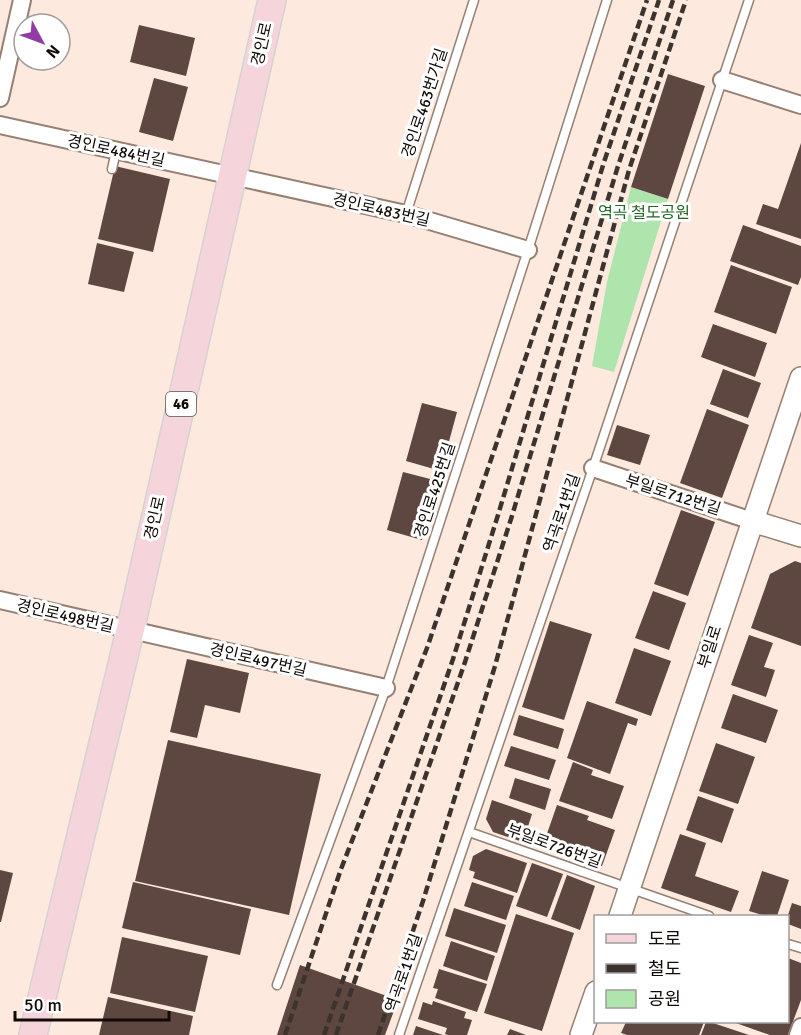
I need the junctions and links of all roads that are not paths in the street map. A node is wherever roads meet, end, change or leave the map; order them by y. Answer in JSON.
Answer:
{"nodes":[{"id":1,"x":22,"y":0,"type":"edge"},
{"id":2,"x":273,"y":0,"type":"edge"},
{"id":3,"x":474,"y":0,"type":"edge"},
{"id":4,"x":607,"y":0,"type":"edge"},
{"id":5,"x":749,"y":0,"type":"edge"},
{"id":6,"x":722,"y":80,"type":"junction"},
{"id":7,"x":0,"y":98,"type":"edge"},
{"id":8,"x":801,"y":105,"type":"edge"},
{"id":9,"x":0,"y":125,"type":"edge"},
{"id":10,"x":116,"y":151,"type":"junction"},
{"id":11,"x":112,"y":169,"type":"dead end"},
{"id":12,"x":231,"y":176,"type":"junction"},
{"id":13,"x":406,"y":214,"type":"junction"},
{"id":14,"x":528,"y":250,"type":"junction"},
{"id":15,"x":801,"y":378,"type":"edge"},
{"id":16,"x":593,"y":468,"type":"junction"},
{"id":17,"x":752,"y":521,"type":"junction"},
{"id":18,"x":801,"y":536,"type":"edge"},
{"id":19,"x":0,"y":600,"type":"edge"},
{"id":20,"x":130,"y":631,"type":"junction"},
{"id":21,"x":386,"y":688,"type":"junction"},
{"id":22,"x":469,"y":832,"type":"junction"},
{"id":23,"x":629,"y":889,"type":"junction"},
{"id":24,"x":620,"y":915,"type":"edge"},
{"id":25,"x":706,"y":915,"type":"edge"},
{"id":26,"x":277,"y":985,"type":"dead end"},
{"id":27,"x":594,"y":998,"type":"edge"},
{"id":28,"x":801,"y":1027,"type":"edge"},
{"id":29,"x":33,"y":1035,"type":"edge"},
{"id":30,"x":399,"y":1035,"type":"edge"},
{"id":31,"x":581,"y":1035,"type":"edge"},
{"id":32,"x":798,"y":1035,"type":"edge"}],
"edges":[{"from":1,"to":7,"type":"street"},
{"from":2,"to":12,"type":"main road","name":"경인로","number":"46"},
{"from":3,"to":13,"type":"lane","name":"경인로463번가길"},
{"from":4,"to":14,"type":"lane","name":"경인로425번길"},
{"from":5,"to":6,"type":"lane","name":"역곡로1번길"},
{"from":6,"to":8,"type":"street"},
{"from":6,"to":16,"type":"lane","name":"역곡로1번길"},
{"from":9,"to":10,"type":"street","name":"경인로484번길"},
{"from":10,"to":11,"type":"lane"},
{"from":10,"to":12,"type":"street","name":"경인로484번길"},
{"from":12,"to":13,"type":"street","name":"경인로483번길"},
{"from":12,"to":20,"type":"main road","name":"경인로","number":"46"},
{"from":13,"to":14,"type":"street","name":"경인로483번길"},
{"from":14,"to":21,"type":"lane","name":"경인로425번길"},
{"from":15,"to":17,"type":"street","name":"부일로"},
{"from":16,"to":17,"type":"street","name":"부일로712번길"},
{"from":16,"to":22,"type":"lane","name":"역곡로1번길"},
{"from":17,"to":18,"type":"street"},
{"from":17,"to":23,"type":"street","name":"부일로"},
{"from":19,"to":20,"type":"street","name":"경인로498번길"},
{"from":20,"to":21,"type":"street","name":"경인로497번길"},
{"from":20,"to":29,"type":"main road","name":"경인로","number":"46"},
{"from":21,"to":26,"type":"lane","name":"경인로425번길"},
{"from":22,"to":23,"type":"lane","name":"부일로726번길"},
{"from":22,"to":30,"type":"lane","name":"역곡로1번길"},
{"from":23,"to":24,"type":"street","name":"부일로"},
{"from":23,"to":25,"type":"lane","name":"부일로726번길"},
{"from":27,"to":31,"type":"street"},
{"from":28,"to":32,"type":"street"}]}
